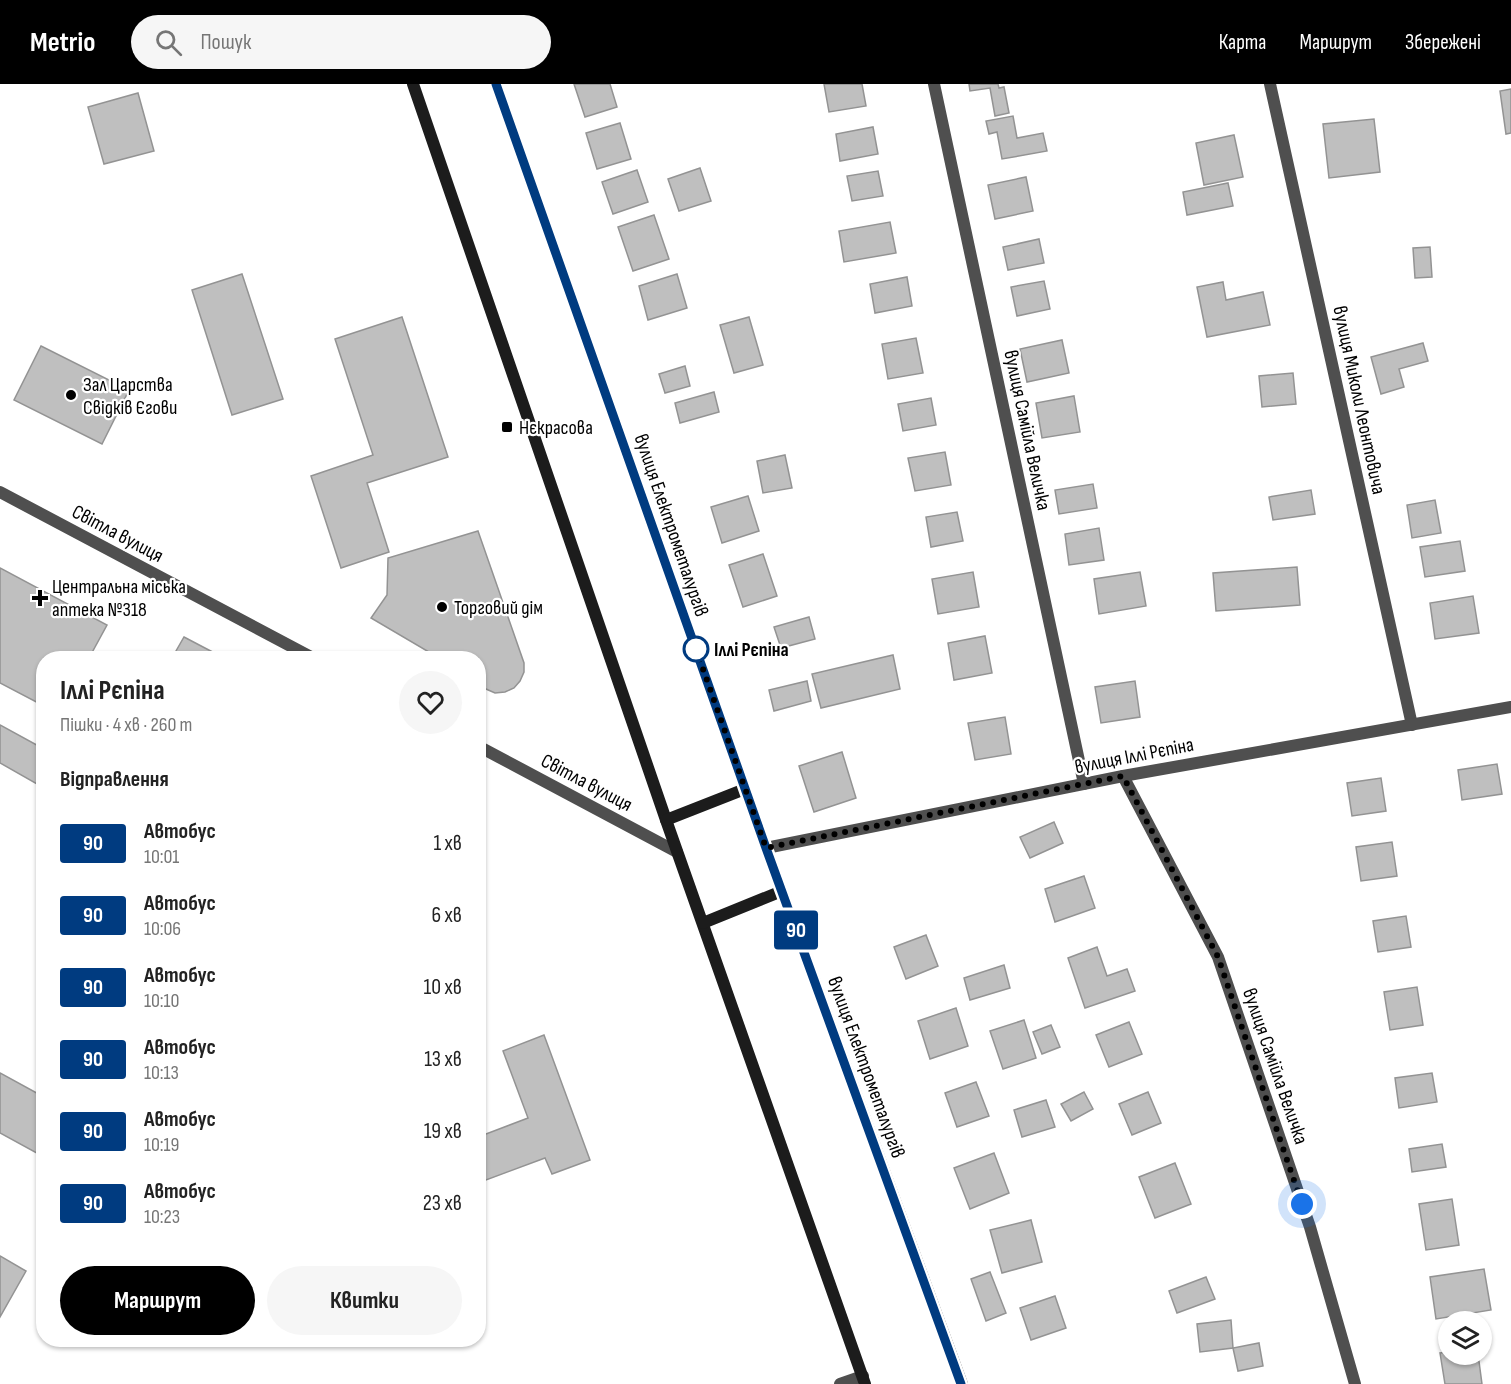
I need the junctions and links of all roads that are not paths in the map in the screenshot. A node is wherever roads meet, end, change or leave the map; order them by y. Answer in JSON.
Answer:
{"nodes":[{"id":1,"x":413,"y":84,"type":"edge"},
{"id":2,"x":496,"y":84,"type":"edge"},
{"id":3,"x":934,"y":84,"type":"edge"},
{"id":4,"x":1270,"y":84,"type":"edge"},
{"id":5,"x":0,"y":492,"type":"edge"},
{"id":6,"x":300,"y":651,"type":"edge"},
{"id":7,"x":1511,"y":707,"type":"edge"},
{"id":8,"x":1412,"y":725,"type":"junction"},
{"id":9,"x":486,"y":751,"type":"edge"},
{"id":10,"x":1123,"y":776,"type":"junction"},
{"id":11,"x":1084,"y":784,"type":"junction"},
{"id":12,"x":745,"y":789,"type":"junction"},
{"id":13,"x":666,"y":820,"type":"junction"},
{"id":14,"x":766,"y":848,"type":"junction"},
{"id":15,"x":677,"y":852,"type":"junction"},
{"id":16,"x":782,"y":891,"type":"junction"},
{"id":17,"x":703,"y":923,"type":"junction"},
{"id":18,"x":864,"y":1380,"type":"edge"},
{"id":19,"x":840,"y":1384,"type":"edge"},
{"id":20,"x":962,"y":1384,"type":"edge"},
{"id":21,"x":1355,"y":1384,"type":"edge"}],
"edges":[{"from":1,"to":13,"type":"main road"},
{"from":2,"to":12,"type":"main road","name":"вулиця Електрометалургів"},
{"from":3,"to":11,"type":"street","name":"вулиця Самійла Величка"},
{"from":4,"to":8,"type":"street","name":"вулиця Миколи Леонтовича"},
{"from":5,"to":6,"type":"street","name":"Світла вулиця"},
{"from":7,"to":8,"type":"street","name":"вулиця Іллі Рєпіна"},
{"from":8,"to":10,"type":"street","name":"вулиця Іллі Рєпіна"},
{"from":9,"to":15,"type":"street","name":"Світла вулиця"},
{"from":10,"to":11,"type":"street","name":"вулиця Іллі Рєпіна"},
{"from":10,"to":21,"type":"street","name":"вулиця Самійла Величка"},
{"from":11,"to":14,"type":"street","name":"вулиця Іллі Рєпіна"},
{"from":12,"to":13,"type":"main road"},
{"from":12,"to":14,"type":"main road","name":"вулиця Електрометалургів"},
{"from":13,"to":15,"type":"main road"},
{"from":14,"to":16,"type":"main road","name":"вулиця Електрометалургів"},
{"from":15,"to":17,"type":"main road"},
{"from":16,"to":17,"type":"main road"},
{"from":16,"to":20,"type":"main road","name":"вулиця Електрометалургів"},
{"from":17,"to":18,"type":"main road"},
{"from":18,"to":19,"type":"street"}]}
